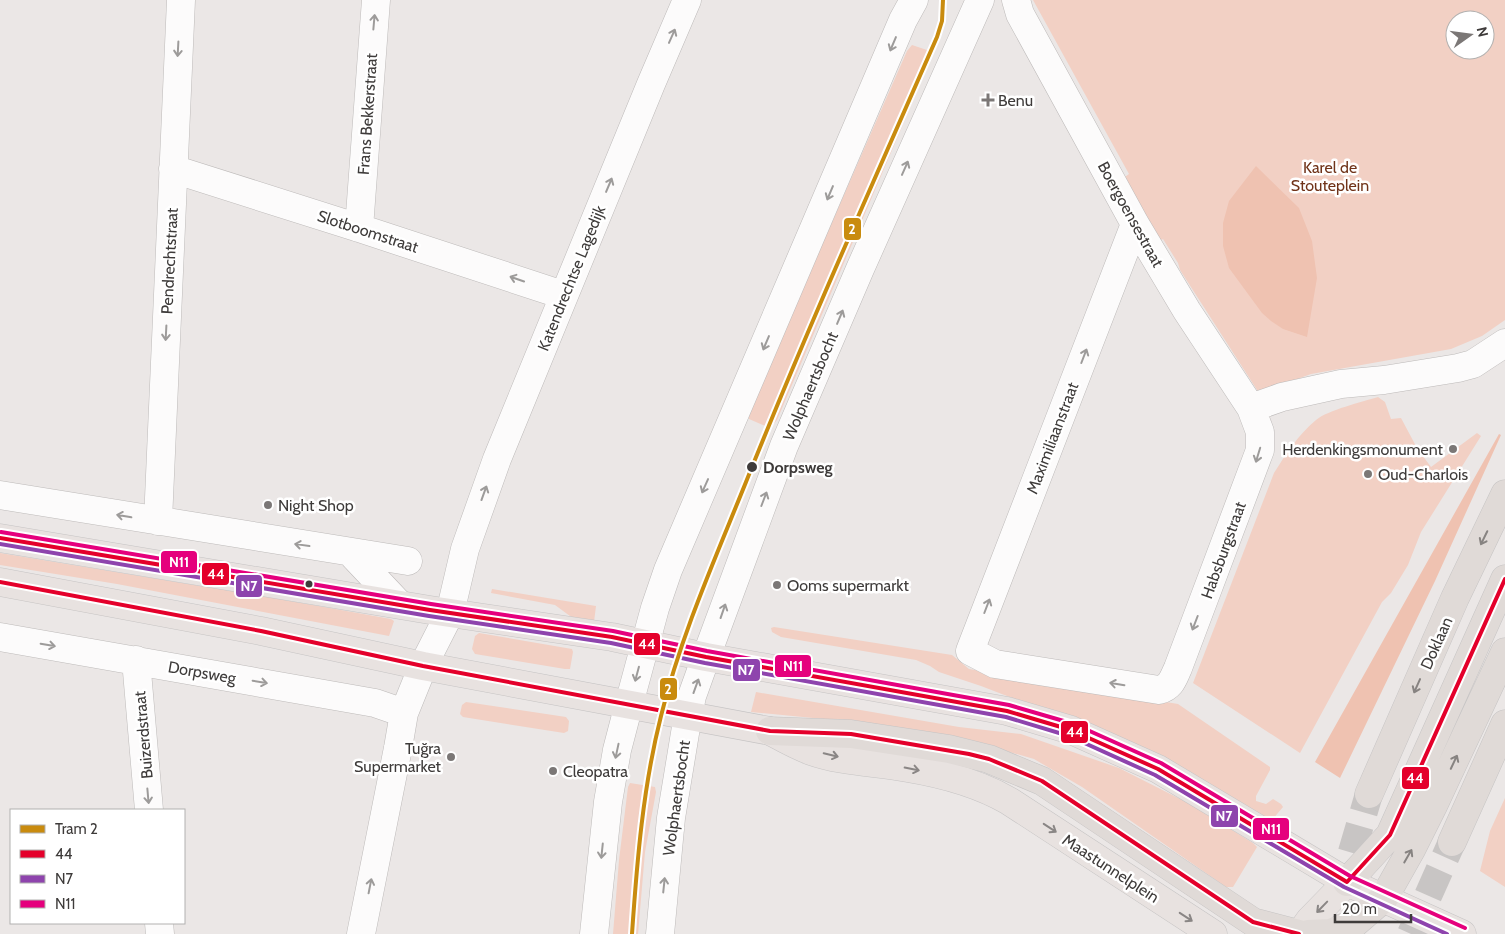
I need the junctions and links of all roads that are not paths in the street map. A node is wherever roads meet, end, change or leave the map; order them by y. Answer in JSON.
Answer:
{"nodes":[{"id":1,"x":181,"y":0,"type":"edge"},
{"id":2,"x":376,"y":0,"type":"edge"},
{"id":3,"x":688,"y":0,"type":"edge"},
{"id":4,"x":914,"y":0,"type":"edge"},
{"id":5,"x":980,"y":0,"type":"edge"},
{"id":6,"x":984,"y":0,"type":"edge"},
{"id":7,"x":1018,"y":7,"type":"edge"},
{"id":8,"x":173,"y":169,"type":"junction"},
{"id":9,"x":1135,"y":224,"type":"junction"},
{"id":10,"x":359,"y":228,"type":"junction"},
{"id":11,"x":563,"y":295,"type":"junction"},
{"id":12,"x":1505,"y":343,"type":"edge"},
{"id":13,"x":1251,"y":408,"type":"junction"},
{"id":14,"x":1505,"y":494,"type":"edge"},
{"id":15,"x":0,"y":495,"type":"edge"},
{"id":16,"x":158,"y":522,"type":"junction"},
{"id":17,"x":0,"y":538,"type":"edge"},
{"id":18,"x":350,"y":552,"type":"junction"},
{"id":19,"x":408,"y":561,"type":"dead end"},
{"id":20,"x":1505,"y":579,"type":"edge"},
{"id":21,"x":0,"y":582,"type":"edge"},
{"id":22,"x":399,"y":604,"type":"junction"},
{"id":23,"x":450,"y":613,"type":"junction"},
{"id":24,"x":0,"y":637,"type":"edge"},
{"id":25,"x":646,"y":643,"type":"junction"},
{"id":26,"x":1505,"y":652,"type":"edge"},
{"id":27,"x":706,"y":657,"type":"junction"},
{"id":28,"x":136,"y":660,"type":"junction"},
{"id":29,"x":423,"y":666,"type":"junction"},
{"id":30,"x":1165,"y":688,"type":"joint"},
{"id":31,"x":629,"y":704,"type":"junction"},
{"id":32,"x":404,"y":713,"type":"junction"},
{"id":33,"x":688,"y":715,"type":"junction"},
{"id":34,"x":1505,"y":724,"type":"edge"},
{"id":35,"x":770,"y":731,"type":"junction"},
{"id":36,"x":1370,"y":794,"type":"tunnel mouth"},
{"id":37,"x":150,"y":809,"type":"edge"},
{"id":38,"x":1452,"y":842,"type":"tunnel mouth"},
{"id":39,"x":1346,"y":882,"type":"junction"},
{"id":40,"x":1384,"y":898,"type":"junction"},
{"id":41,"x":361,"y":934,"type":"edge"},
{"id":42,"x":594,"y":934,"type":"edge"},
{"id":43,"x":660,"y":934,"type":"edge"},
{"id":44,"x":1212,"y":934,"type":"edge"},
{"id":45,"x":1299,"y":934,"type":"edge"},
{"id":46,"x":1308,"y":934,"type":"edge"},
{"id":47,"x":1462,"y":934,"type":"edge"}],
"edges":[{"from":1,"to":8,"type":"street","name":"Pendrechtstraat","one_way":true},
{"from":10,"to":2,"type":"street","name":"Frans Bekkerstraat","one_way":true},
{"from":11,"to":3,"type":"street","name":"Katendrechtse Lagedijk","one_way":true},
{"from":4,"to":25,"type":"street","one_way":true},
{"from":27,"to":5,"type":"street","name":"Wolphaertsbocht","one_way":true},
{"from":6,"to":7,"type":"street","name":"Boergoensestraat"},
{"from":7,"to":9,"type":"street","name":"Boergoensestraat"},
{"from":8,"to":10,"type":"street","name":"Slotboomstraat"},
{"from":8,"to":16,"type":"street","name":"Pendrechtstraat","one_way":true},
{"from":9,"to":13,"type":"street","name":"Boergoensestraat"},
{"from":30,"to":9,"type":"street","name":"Maximiliaanstraat","one_way":true},
{"from":11,"to":10,"type":"street","name":"Slotboomstraat","one_way":true},
{"from":23,"to":11,"type":"street","name":"Katendrechtse Lagedijk","one_way":true},
{"from":12,"to":13,"type":"street"},
{"from":13,"to":30,"type":"street","name":"Habsburgstraat","one_way":true},
{"from":14,"to":36,"type":"highway","name":"Doklaan","one_way":true},
{"from":16,"to":15,"type":"street","one_way":true},
{"from":18,"to":16,"type":"street","one_way":true},
{"from":17,"to":22,"type":"main road"},
{"from":18,"to":19,"type":"street"},
{"from":18,"to":22,"type":"street"},
{"from":20,"to":39,"type":"highway"},
{"from":21,"to":29,"type":"main road"},
{"from":22,"to":23,"type":"main road"},
{"from":23,"to":25,"type":"main road"},
{"from":23,"to":29,"type":"street","name":"Katendrechtse Lagedijk"},
{"from":24,"to":28,"type":"street","name":"Dorpsweg","one_way":true},
{"from":25,"to":27,"type":"main road"},
{"from":25,"to":31,"type":"street","one_way":true},
{"from":40,"to":26,"type":"highway","one_way":true},
{"from":33,"to":27,"type":"street","name":"Wolphaertsbocht","one_way":true},
{"from":27,"to":39,"type":"main road"},
{"from":28,"to":32,"type":"street","name":"Dorpsweg","one_way":true},
{"from":28,"to":37,"type":"street","name":"Buizerdstraat","one_way":true},
{"from":29,"to":31,"type":"main road"},
{"from":29,"to":32,"type":"street","name":"Katendrechtse Lagedijk"},
{"from":31,"to":33,"type":"main road"},
{"from":31,"to":42,"type":"street","one_way":true},
{"from":41,"to":32,"type":"street","name":"Katendrechtse Lagedijk","one_way":true},
{"from":33,"to":35,"type":"main road"},
{"from":43,"to":33,"type":"street","name":"Wolphaertsbocht","one_way":true},
{"from":34,"to":38,"type":"highway"},
{"from":35,"to":44,"type":"main road","name":"Maastunnelplein","one_way":true},
{"from":35,"to":45,"type":"highway"},
{"from":39,"to":40,"type":"main road"},
{"from":39,"to":45,"type":"main road","one_way":true},
{"from":40,"to":46,"type":"highway"},
{"from":40,"to":47,"type":"main road"}]}
